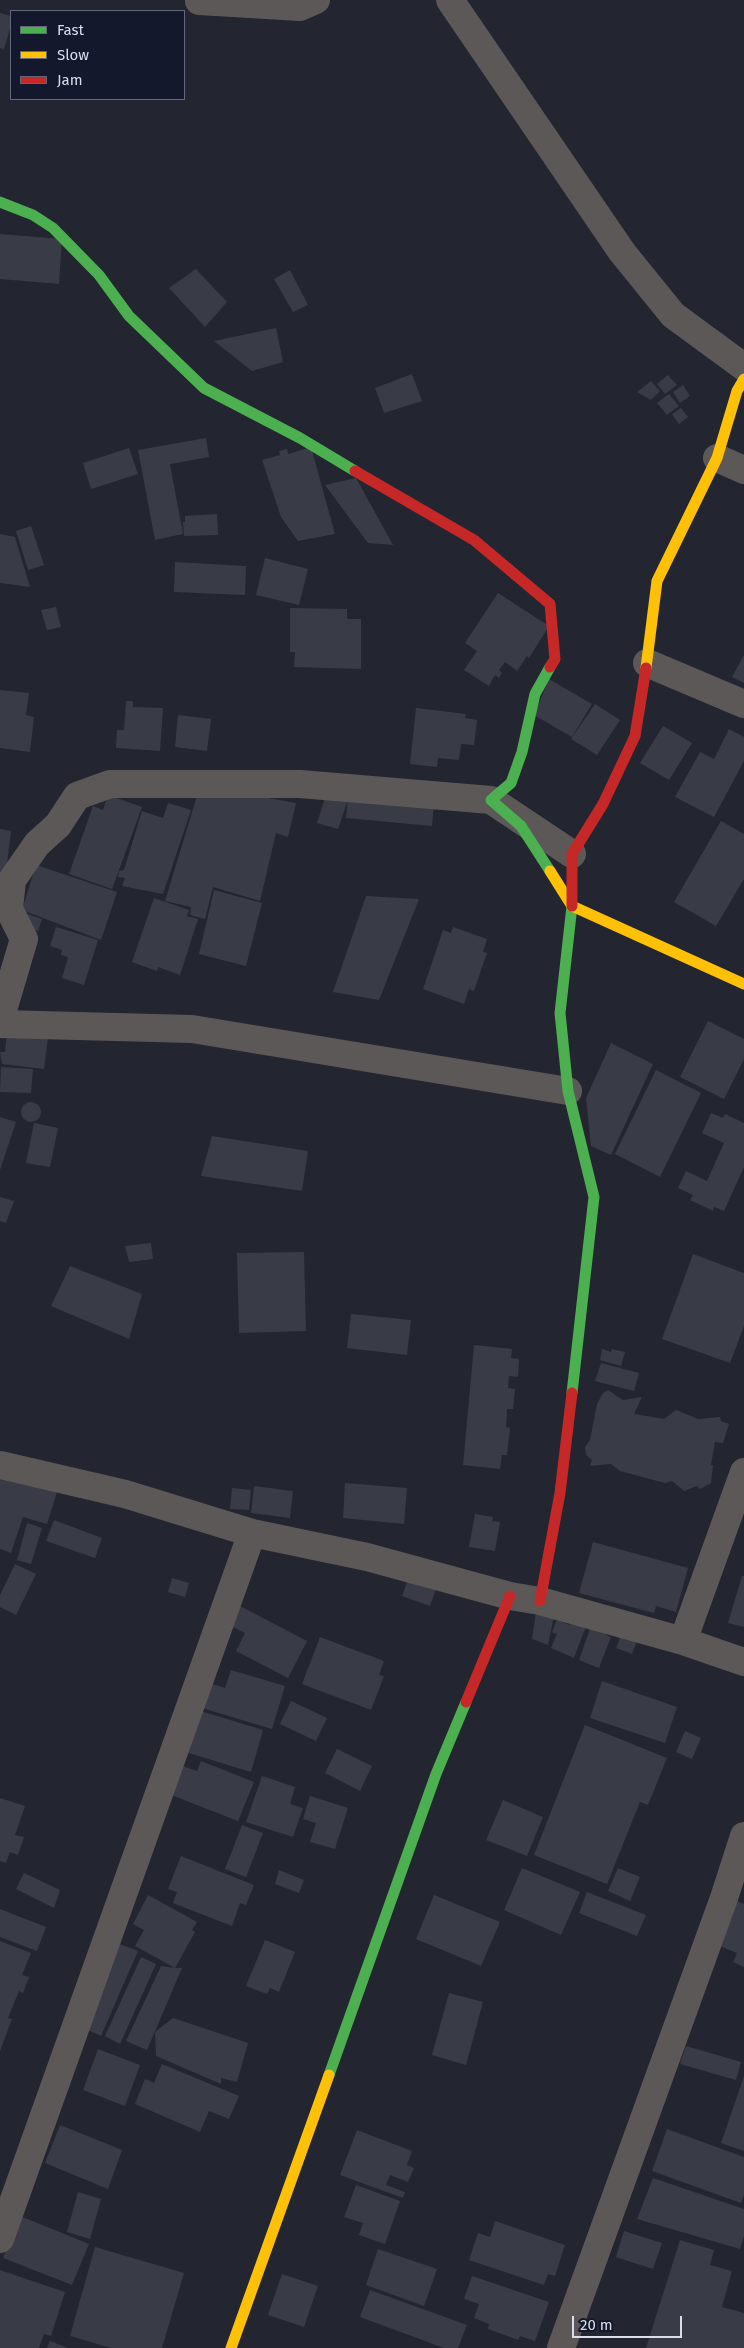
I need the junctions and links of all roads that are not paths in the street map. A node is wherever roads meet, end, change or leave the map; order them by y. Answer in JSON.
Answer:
{"nodes":[{"id":1,"x":199,"y":0,"type":"edge"},
{"id":2,"x":316,"y":0,"type":"edge"},
{"id":3,"x":450,"y":0,"type":"edge"},
{"id":4,"x":0,"y":202,"type":"edge"},
{"id":5,"x":744,"y":367,"type":"edge"},
{"id":6,"x":744,"y":379,"type":"edge"},
{"id":7,"x":716,"y":458,"type":"junction"},
{"id":8,"x":744,"y":470,"type":"edge"},
{"id":9,"x":647,"y":662,"type":"junction"},
{"id":10,"x":744,"y":704,"type":"edge"},
{"id":11,"x":491,"y":800,"type":"junction"},
{"id":12,"x":572,"y":854,"type":"junction"},
{"id":13,"x":572,"y":906,"type":"junction"},
{"id":14,"x":744,"y":984,"type":"edge"},
{"id":15,"x":0,"y":1020,"type":"edge"},
{"id":16,"x":0,"y":1024,"type":"edge"},
{"id":17,"x":568,"y":1091,"type":"junction"},
{"id":18,"x":0,"y":1465,"type":"edge"},
{"id":19,"x":744,"y":1472,"type":"edge"},
{"id":20,"x":252,"y":1533,"type":"junction"},
{"id":21,"x":510,"y":1596,"type":"junction"},
{"id":22,"x":540,"y":1602,"type":"junction"},
{"id":23,"x":683,"y":1641,"type":"junction"},
{"id":24,"x":744,"y":1662,"type":"edge"},
{"id":25,"x":744,"y":1836,"type":"edge"},
{"id":26,"x":0,"y":2239,"type":"edge"},
{"id":27,"x":231,"y":2348,"type":"edge"},
{"id":28,"x":561,"y":2348,"type":"edge"}],
"edges":[{"from":1,"to":2,"type":"street"},
{"from":3,"to":5,"type":"street"},
{"from":4,"to":11,"type":"street"},
{"from":6,"to":7,"type":"street"},
{"from":7,"to":8,"type":"street"},
{"from":7,"to":9,"type":"street"},
{"from":9,"to":10,"type":"street"},
{"from":9,"to":12,"type":"street"},
{"from":11,"to":12,"type":"street"},
{"from":11,"to":13,"type":"street"},
{"from":11,"to":15,"type":"street"},
{"from":12,"to":13,"type":"street"},
{"from":13,"to":14,"type":"street"},
{"from":13,"to":17,"type":"street"},
{"from":16,"to":17,"type":"street"},
{"from":17,"to":22,"type":"street"},
{"from":18,"to":20,"type":"street"},
{"from":19,"to":23,"type":"street"},
{"from":20,"to":21,"type":"street"},
{"from":20,"to":26,"type":"street"},
{"from":21,"to":22,"type":"street"},
{"from":21,"to":27,"type":"street"},
{"from":22,"to":23,"type":"street"},
{"from":23,"to":24,"type":"street"},
{"from":25,"to":28,"type":"street"}]}
